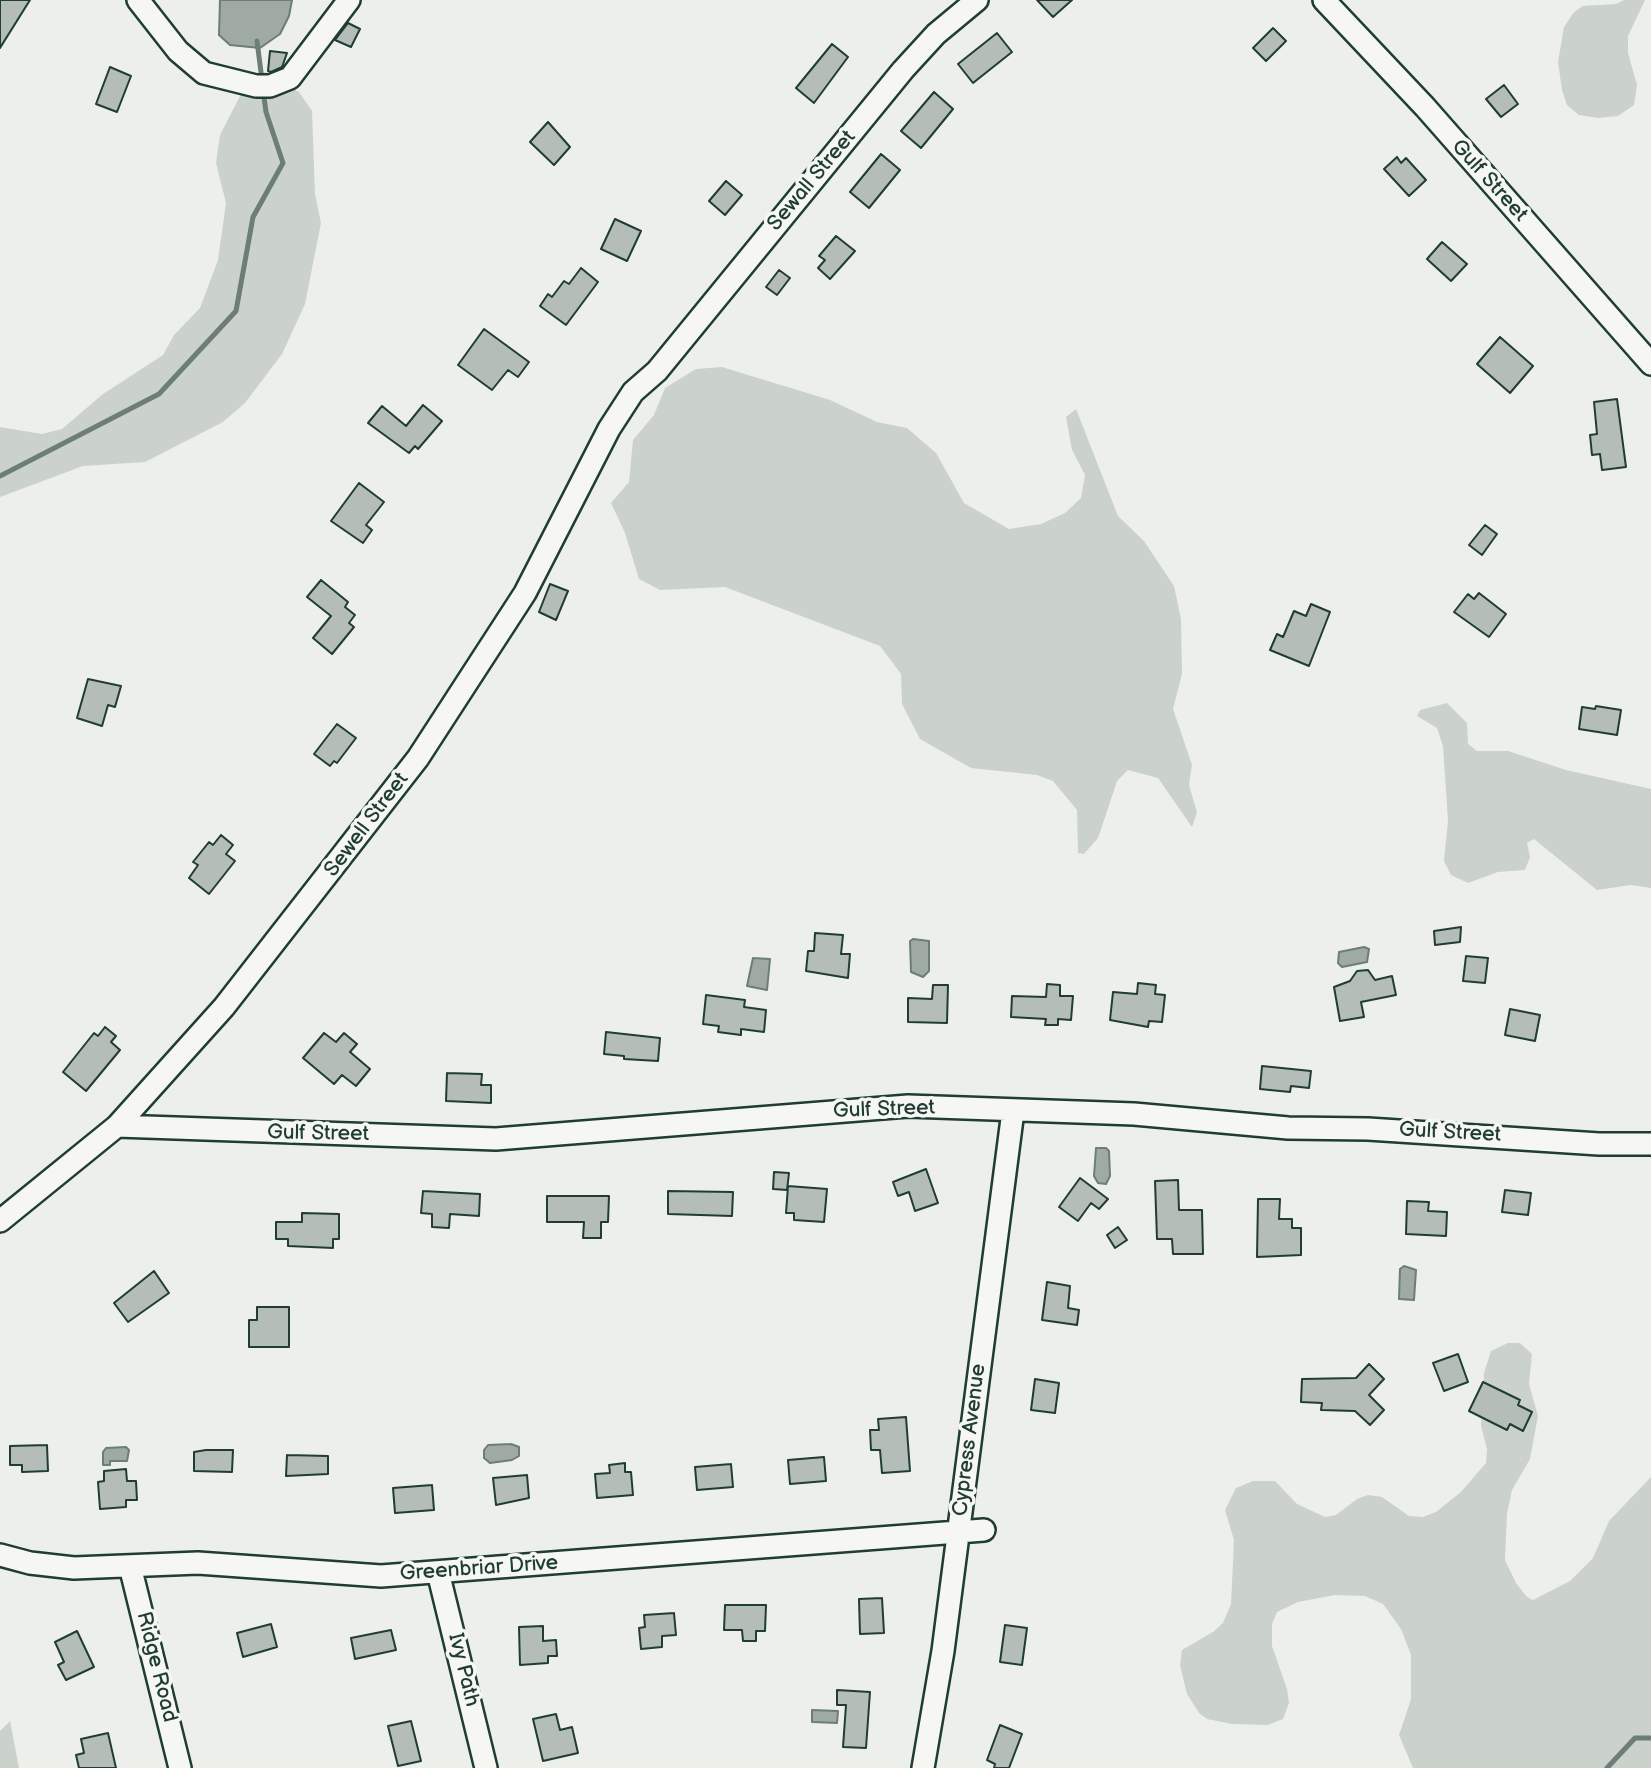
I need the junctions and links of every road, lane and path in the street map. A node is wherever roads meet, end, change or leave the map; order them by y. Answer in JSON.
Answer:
{"nodes":[{"id":1,"x":138,"y":0,"type":"edge"},
{"id":2,"x":349,"y":0,"type":"edge"},
{"id":3,"x":977,"y":0,"type":"edge"},
{"id":4,"x":1324,"y":0,"type":"edge"},
{"id":5,"x":1651,"y":364,"type":"edge"},
{"id":6,"x":657,"y":371,"type":"joint"},
{"id":7,"x":1013,"y":1111,"type":"junction"},
{"id":8,"x":117,"y":1126,"type":"junction"},
{"id":9,"x":1651,"y":1144,"type":"edge"},
{"id":10,"x":0,"y":1221,"type":"edge"},
{"id":11,"x":984,"y":1530,"type":"dead end"},
{"id":12,"x":959,"y":1533,"type":"junction"},
{"id":13,"x":0,"y":1555,"type":"edge"},
{"id":14,"x":130,"y":1566,"type":"junction"},
{"id":15,"x":438,"y":1572,"type":"junction"},
{"id":16,"x":180,"y":1768,"type":"edge"},
{"id":17,"x":486,"y":1768,"type":"edge"},
{"id":18,"x":923,"y":1768,"type":"edge"}],
"edges":[{"from":1,"to":2,"type":"street"},
{"from":3,"to":6,"type":"street","name":"Sewall Street"},
{"from":4,"to":5,"type":"street","name":"Gulf Street"},
{"from":6,"to":8,"type":"street","name":"Sewell Street"},
{"from":7,"to":8,"type":"street","name":"Gulf Street"},
{"from":7,"to":9,"type":"street","name":"Gulf Street"},
{"from":7,"to":12,"type":"street","name":"Cypress Avenue"},
{"from":8,"to":10,"type":"street","name":"Sewell Street"},
{"from":11,"to":12,"type":"street","name":"Greenbriar Drive"},
{"from":12,"to":15,"type":"street","name":"Greenbriar Drive"},
{"from":12,"to":18,"type":"street","name":"Cypress Avenue"},
{"from":13,"to":14,"type":"street","name":"Greenbriar Drive"},
{"from":14,"to":15,"type":"street","name":"Greenbriar Drive"},
{"from":14,"to":16,"type":"street","name":"Ridge Road"},
{"from":15,"to":17,"type":"street","name":"Ivy Path"}]}
